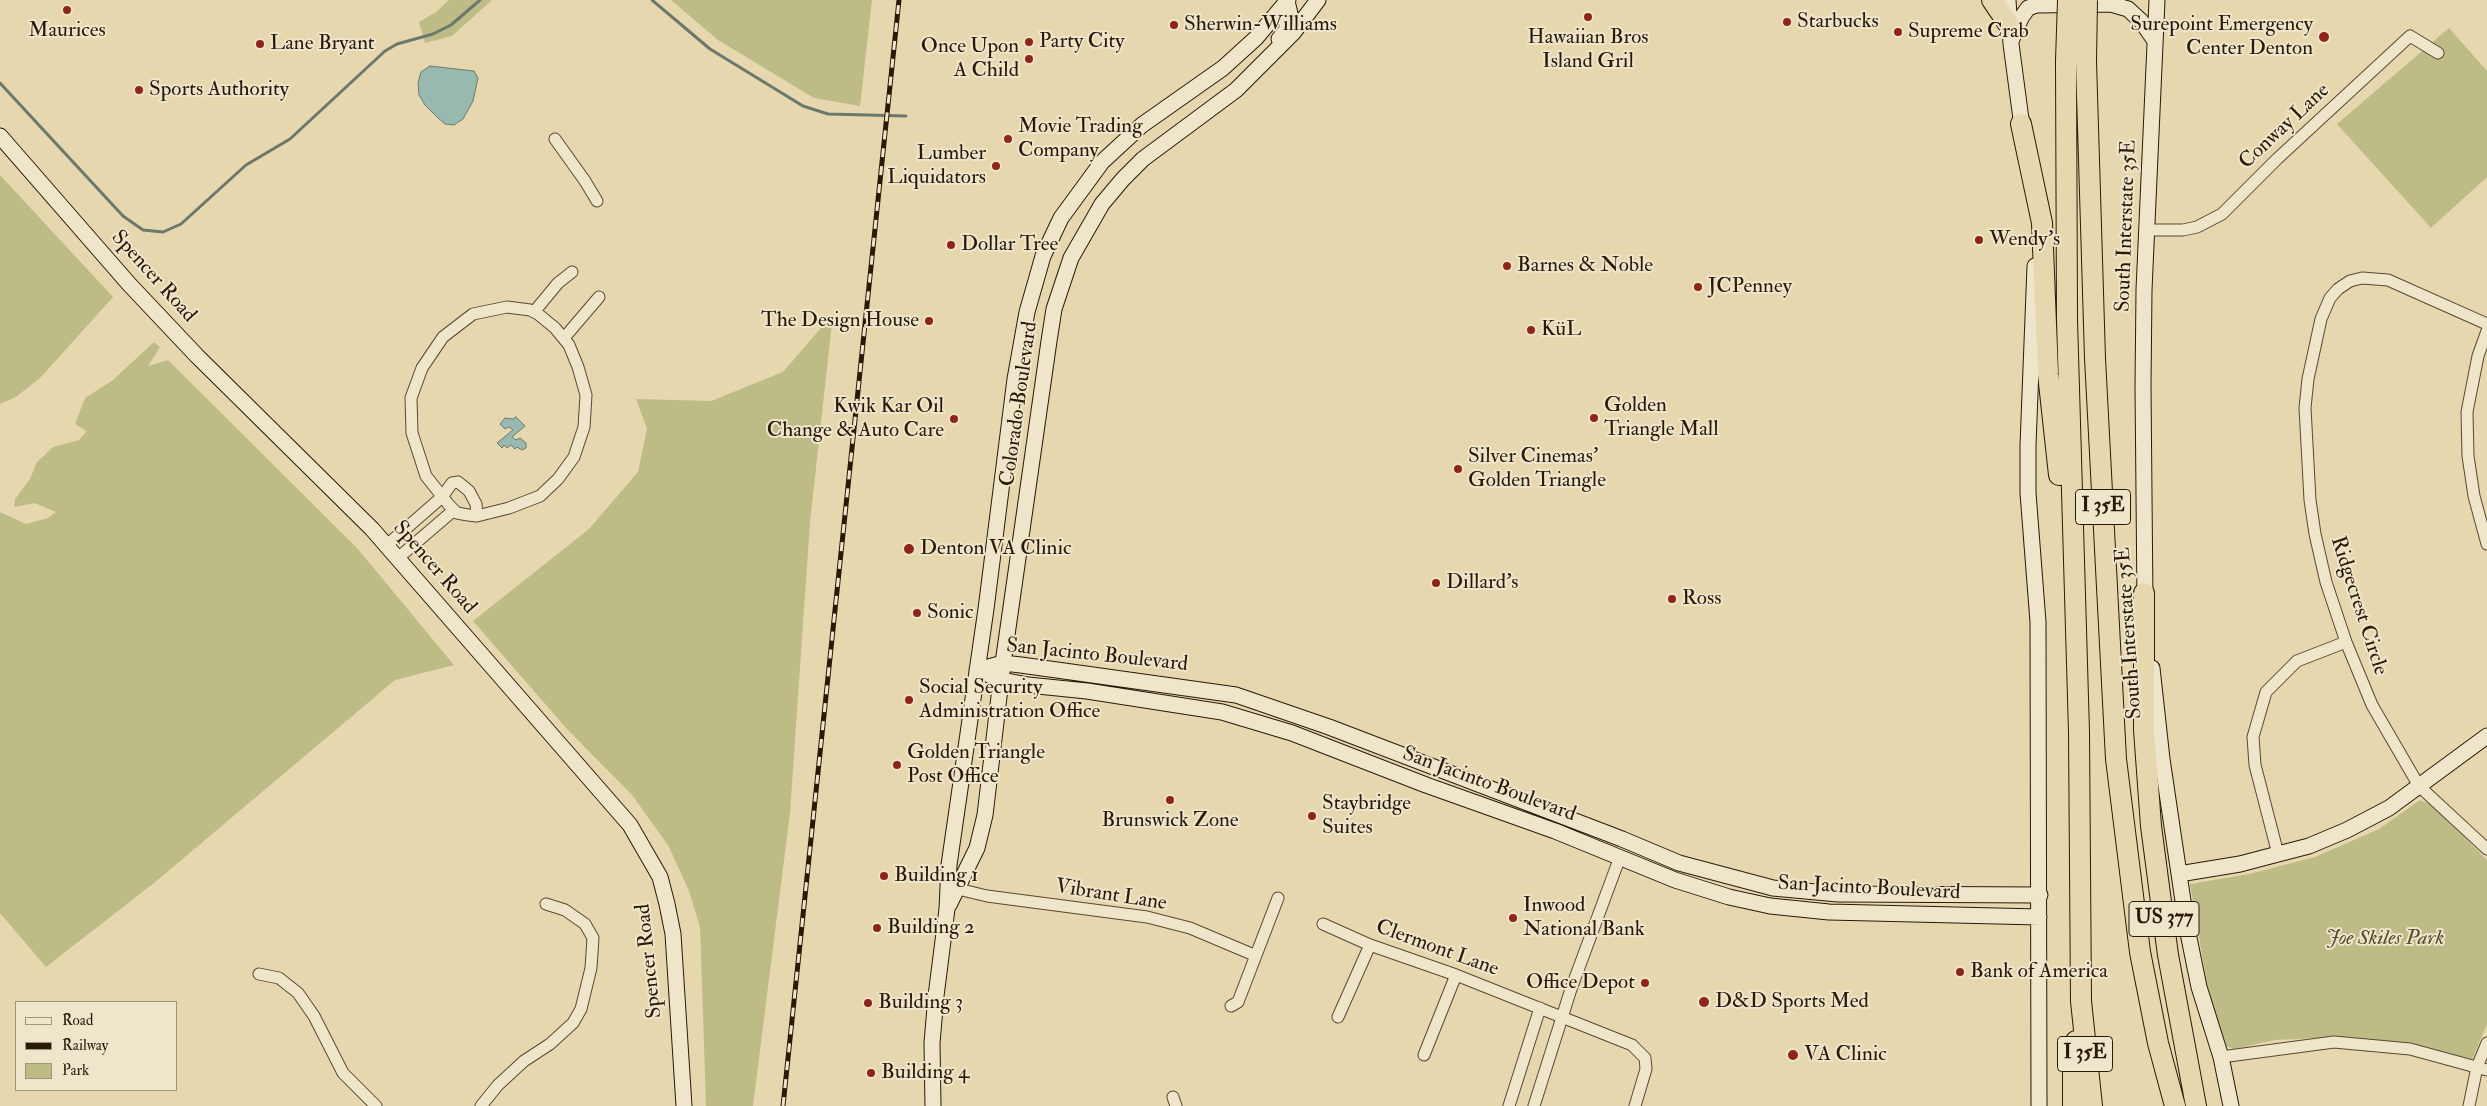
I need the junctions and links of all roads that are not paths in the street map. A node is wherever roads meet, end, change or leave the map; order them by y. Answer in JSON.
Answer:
{"nodes":[{"id":1,"x":1318,"y":0,"type":"edge"},
{"id":2,"x":1992,"y":0,"type":"edge"},
{"id":3,"x":2008,"y":0,"type":"edge"},
{"id":4,"x":2068,"y":0,"type":"edge"},
{"id":5,"x":2087,"y":0,"type":"edge"},
{"id":6,"x":2157,"y":0,"type":"edge"},
{"id":7,"x":1288,"y":1,"type":"edge"},
{"id":8,"x":2010,"y":35,"type":"junction"},
{"id":9,"x":2155,"y":41,"type":"junction"},
{"id":10,"x":2438,"y":53,"type":"dead end"},
{"id":11,"x":2076,"y":61,"type":"junction"},
{"id":12,"x":1236,"y":90,"type":"junction"},
{"id":13,"x":2021,"y":124,"type":"junction"},
{"id":14,"x":1132,"y":134,"type":"junction"},
{"id":15,"x":0,"y":136,"type":"edge"},
{"id":16,"x":555,"y":139,"type":"dead end"},
{"id":17,"x":1148,"y":155,"type":"junction"},
{"id":18,"x":597,"y":201,"type":"dead end"},
{"id":19,"x":2146,"y":230,"type":"junction"},
{"id":20,"x":572,"y":272,"type":"dead end"},
{"id":21,"x":599,"y":297,"type":"dead end"},
{"id":22,"x":534,"y":312,"type":"junction"},
{"id":23,"x":2487,"y":324,"type":"edge"},
{"id":24,"x":2487,"y":331,"type":"edge"},
{"id":25,"x":564,"y":338,"type":"junction"},
{"id":26,"x":442,"y":497,"type":"junction"},
{"id":27,"x":454,"y":510,"type":"junction"},
{"id":28,"x":477,"y":516,"type":"junction"},
{"id":29,"x":2487,"y":544,"type":"edge"},
{"id":30,"x":387,"y":545,"type":"junction"},
{"id":31,"x":398,"y":558,"type":"junction"},
{"id":32,"x":2144,"y":593,"type":"junction"},
{"id":33,"x":2074,"y":598,"type":"junction"},
{"id":34,"x":2346,"y":642,"type":"junction"},
{"id":35,"x":1003,"y":663,"type":"junction"},
{"id":36,"x":977,"y":670,"type":"junction"},
{"id":37,"x":1127,"y":679,"type":"junction"},
{"id":38,"x":1002,"y":680,"type":"junction"},
{"id":39,"x":1144,"y":681,"type":"junction"},
{"id":40,"x":1132,"y":698,"type":"junction"},
{"id":41,"x":2487,"y":736,"type":"edge"},
{"id":42,"x":1396,"y":754,"type":"junction"},
{"id":43,"x":1390,"y":772,"type":"junction"},
{"id":44,"x":2419,"y":786,"type":"junction"},
{"id":45,"x":1607,"y":833,"type":"junction"},
{"id":46,"x":1622,"y":839,"type":"junction"},
{"id":47,"x":1601,"y":849,"type":"junction"},
{"id":48,"x":2487,"y":849,"type":"edge"},
{"id":49,"x":2278,"y":854,"type":"junction"},
{"id":50,"x":1620,"y":857,"type":"junction"},
{"id":51,"x":2179,"y":874,"type":"junction"},
{"id":52,"x":1773,"y":888,"type":"junction"},
{"id":53,"x":958,"y":889,"type":"junction"},
{"id":54,"x":2040,"y":895,"type":"junction"},
{"id":55,"x":1278,"y":898,"type":"dead end"},
{"id":56,"x":546,"y":904,"type":"dead end"},
{"id":57,"x":1770,"y":906,"type":"junction"},
{"id":58,"x":947,"y":909,"type":"junction"},
{"id":59,"x":2039,"y":917,"type":"junction"},
{"id":60,"x":1323,"y":924,"type":"dead end"},
{"id":61,"x":1370,"y":946,"type":"junction"},
{"id":62,"x":1254,"y":955,"type":"junction"},
{"id":63,"x":259,"y":974,"type":"dead end"},
{"id":64,"x":1456,"y":975,"type":"junction"},
{"id":65,"x":2081,"y":1001,"type":"junction"},
{"id":66,"x":1231,"y":1006,"type":"dead end"},
{"id":67,"x":1540,"y":1008,"type":"junction"},
{"id":68,"x":1338,"y":1017,"type":"dead end"},
{"id":69,"x":1562,"y":1017,"type":"junction"},
{"id":70,"x":2158,"y":1043,"type":"junction"},
{"id":71,"x":2487,"y":1043,"type":"edge"},
{"id":72,"x":1424,"y":1055,"type":"dead end"},
{"id":73,"x":2221,"y":1057,"type":"junction"},
{"id":74,"x":2482,"y":1069,"type":"edge"},
{"id":75,"x":376,"y":1106,"type":"edge"},
{"id":76,"x":481,"y":1106,"type":"edge"},
{"id":77,"x":684,"y":1106,"type":"edge"},
{"id":78,"x":933,"y":1106,"type":"edge"},
{"id":79,"x":1509,"y":1106,"type":"edge"},
{"id":80,"x":1534,"y":1106,"type":"edge"},
{"id":81,"x":1636,"y":1106,"type":"edge"},
{"id":82,"x":2039,"y":1106,"type":"edge"},
{"id":83,"x":2073,"y":1106,"type":"edge"},
{"id":84,"x":2092,"y":1106,"type":"edge"},
{"id":85,"x":2162,"y":1106,"type":"edge"},
{"id":86,"x":2174,"y":1106,"type":"edge"},
{"id":87,"x":2196,"y":1106,"type":"edge"},
{"id":88,"x":2231,"y":1106,"type":"edge"},
{"id":89,"x":2469,"y":1106,"type":"edge"}],
"edges":[{"from":1,"to":12,"type":"main road","name":"Colorado Boulevard"},
{"from":2,"to":8,"type":"highway"},
{"from":3,"to":8,"type":"main road"},
{"from":4,"to":11,"type":"highway","number":"I 35E","bridge":true},
{"from":5,"to":11,"type":"highway","number":"I 35E","bridge":true},
{"from":6,"to":9,"type":"main road","name":"South Interstate 35E","number":"US 377"},
{"from":7,"to":12,"type":"main road"},
{"from":7,"to":14,"type":"main road","name":"Colorado Boulevard"},
{"from":8,"to":9,"type":"main road"},
{"from":8,"to":13,"type":"main road"},
{"from":9,"to":19,"type":"main road","name":"South Interstate 35E","number":"US 377"},
{"from":10,"to":19,"type":"street","name":"Conway Lane"},
{"from":11,"to":33,"type":"highway","number":"I 35E"},
{"from":11,"to":70,"type":"highway","number":"I 35E"},
{"from":12,"to":17,"type":"main road","name":"Colorado Boulevard"},
{"from":13,"to":33,"type":"highway"},
{"from":13,"to":54,"type":"main road"},
{"from":14,"to":17,"type":"main road"},
{"from":14,"to":36,"type":"main road","name":"Colorado Boulevard"},
{"from":15,"to":30,"type":"main road","name":"Spencer Road"},
{"from":16,"to":18,"type":"street"},
{"from":17,"to":35,"type":"main road","name":"Colorado Boulevard"},
{"from":19,"to":32,"type":"main road","name":"South Interstate 35E","number":"US 377"},
{"from":20,"to":22,"type":"street"},
{"from":21,"to":25,"type":"street"},
{"from":22,"to":25,"type":"street"},
{"from":22,"to":26,"type":"street"},
{"from":23,"to":34,"type":"street","name":"Ridgecrest Circle"},
{"from":24,"to":29,"type":"street"},
{"from":25,"to":28,"type":"street"},
{"from":26,"to":27,"type":"street"},
{"from":26,"to":28,"type":"street"},
{"from":26,"to":30,"type":"street"},
{"from":27,"to":28,"type":"street"},
{"from":27,"to":31,"type":"street"},
{"from":30,"to":31,"type":"main road","name":"Spencer Road"},
{"from":31,"to":77,"type":"main road","name":"Spencer Road"},
{"from":32,"to":51,"type":"main road","name":"South Interstate 35E"},
{"from":32,"to":87,"type":"highway","number":"US 377"},
{"from":33,"to":65,"type":"highway","number":"I 35E"},
{"from":34,"to":44,"type":"street","name":"Ridgecrest Circle"},
{"from":34,"to":49,"type":"street"},
{"from":35,"to":36,"type":"main road","name":"San Jacinto Boulevard"},
{"from":35,"to":37,"type":"main road","name":"San Jacinto Boulevard"},
{"from":35,"to":38,"type":"main road","name":"Colorado Boulevard"},
{"from":36,"to":38,"type":"main road","name":"San Jacinto Boulevard"},
{"from":36,"to":58,"type":"main road","name":"Colorado Boulevard"},
{"from":37,"to":39,"type":"main road","name":"San Jacinto Boulevard"},
{"from":37,"to":40,"type":"main road"},
{"from":38,"to":40,"type":"main road","name":"San Jacinto Boulevard"},
{"from":38,"to":53,"type":"main road","name":"Colorado Boulevard"},
{"from":39,"to":40,"type":"main road"},
{"from":39,"to":42,"type":"main road","name":"San Jacinto Boulevard"},
{"from":40,"to":43,"type":"main road","name":"San Jacinto Boulevard"},
{"from":41,"to":44,"type":"main road"},
{"from":42,"to":43,"type":"main road"},
{"from":42,"to":45,"type":"main road","name":"San Jacinto Boulevard"},
{"from":43,"to":47,"type":"main road","name":"San Jacinto Boulevard"},
{"from":44,"to":48,"type":"street","name":"Ridgecrest Circle"},
{"from":44,"to":49,"type":"main road"},
{"from":45,"to":46,"type":"main road","name":"San Jacinto Boulevard"},
{"from":45,"to":47,"type":"main road"},
{"from":46,"to":50,"type":"main road"},
{"from":46,"to":52,"type":"main road","name":"San Jacinto Boulevard"},
{"from":47,"to":50,"type":"main road","name":"San Jacinto Boulevard"},
{"from":49,"to":51,"type":"main road"},
{"from":50,"to":57,"type":"main road","name":"San Jacinto Boulevard"},
{"from":50,"to":69,"type":"street"},
{"from":51,"to":73,"type":"main road","name":"South Interstate 35E"},
{"from":52,"to":54,"type":"main road","name":"San Jacinto Boulevard"},
{"from":52,"to":57,"type":"main road"},
{"from":53,"to":58,"type":"main road","name":"Colorado Boulevard"},
{"from":53,"to":62,"type":"street","name":"Vibrant Lane"},
{"from":54,"to":59,"type":"main road"},
{"from":55,"to":62,"type":"street"},
{"from":56,"to":76,"type":"street"},
{"from":57,"to":59,"type":"main road","name":"San Jacinto Boulevard"},
{"from":58,"to":78,"type":"main road","name":"Colorado Boulevard"},
{"from":59,"to":82,"type":"main road"},
{"from":60,"to":61,"type":"street","name":"Clermont Lane"},
{"from":61,"to":64,"type":"street","name":"Clermont Lane"},
{"from":61,"to":68,"type":"street"},
{"from":62,"to":66,"type":"street"},
{"from":63,"to":75,"type":"street"},
{"from":64,"to":67,"type":"street","name":"Clermont Lane"},
{"from":64,"to":72,"type":"street"},
{"from":65,"to":83,"type":"highway"},
{"from":65,"to":84,"type":"highway","number":"I 35E"},
{"from":67,"to":69,"type":"street","name":"Clermont Lane"},
{"from":67,"to":79,"type":"street"},
{"from":69,"to":80,"type":"street"},
{"from":69,"to":81,"type":"street","name":"Clermont Lane"},
{"from":70,"to":85,"type":"highway"},
{"from":70,"to":86,"type":"highway","number":"I 35E"},
{"from":71,"to":74,"type":"street"},
{"from":73,"to":74,"type":"street"},
{"from":73,"to":88,"type":"main road","name":"South Interstate 35E"},
{"from":74,"to":89,"type":"street"}]}
